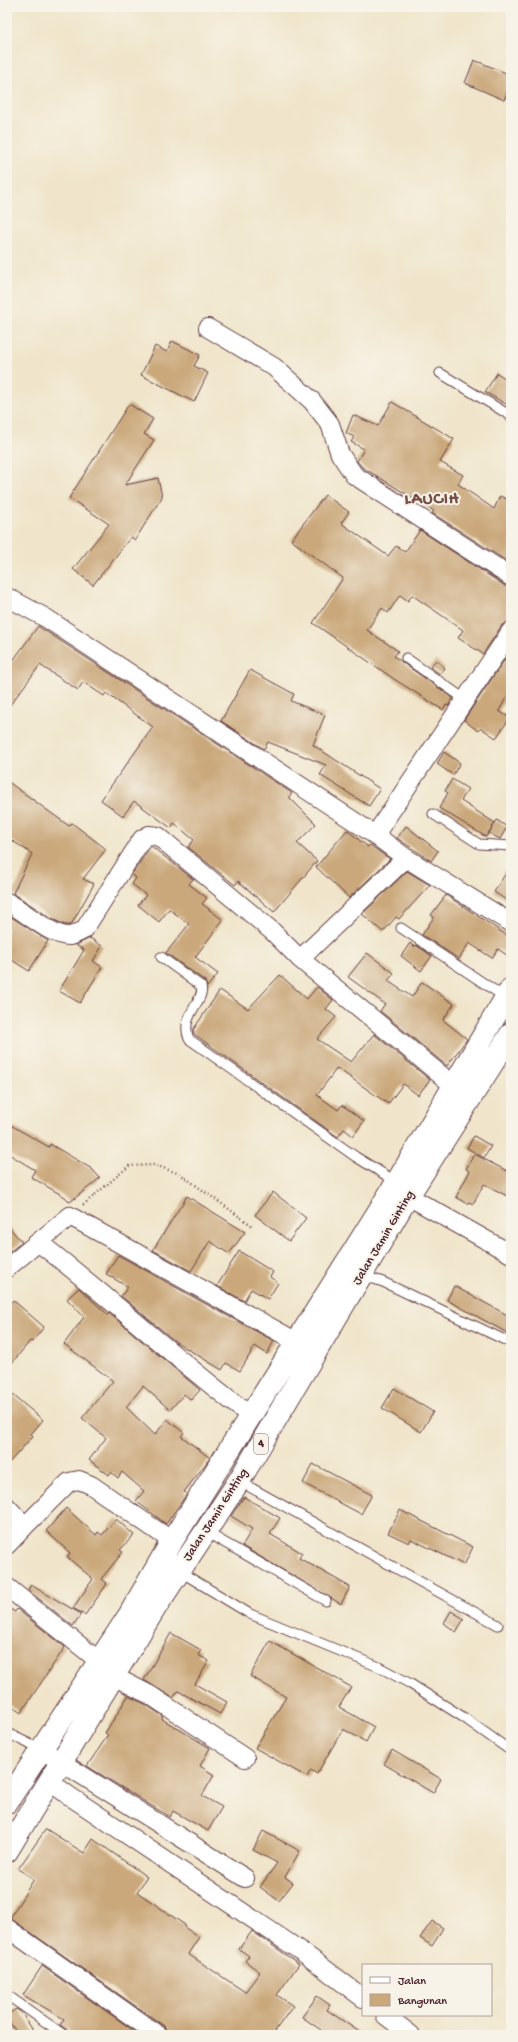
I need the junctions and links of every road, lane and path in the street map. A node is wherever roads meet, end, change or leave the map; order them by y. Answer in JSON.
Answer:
{"nodes":[{"id":1,"x":208,"y":328,"type":"dead end"},
{"id":2,"x":440,"y":373,"type":"dead end"},
{"id":3,"x":511,"y":416,"type":"edge"},
{"id":4,"x":511,"y":577,"type":"edge"},
{"id":5,"x":7,"y":597,"type":"edge"},
{"id":6,"x":511,"y":631,"type":"edge"},
{"id":7,"x":406,"y":658,"type":"dead end"},
{"id":8,"x":466,"y":700,"type":"junction"},
{"id":9,"x":433,"y":814,"type":"dead end"},
{"id":10,"x":375,"y":835,"type":"junction"},
{"id":11,"x":511,"y":846,"type":"edge"},
{"id":12,"x":406,"y":858,"type":"junction"},
{"id":13,"x":7,"y":902,"type":"edge"},
{"id":14,"x":511,"y":923,"type":"edge"},
{"id":15,"x":401,"y":928,"type":"dead end"},
{"id":16,"x":161,"y":957,"type":"dead end"},
{"id":17,"x":300,"y":959,"type":"junction"},
{"id":18,"x":508,"y":994,"type":"edge"},
{"id":19,"x":509,"y":1042,"type":"edge"},
{"id":20,"x":453,"y":1085,"type":"junction"},
{"id":21,"x":402,"y":1189,"type":"junction"},
{"id":22,"x":70,"y":1216,"type":"junction"},
{"id":23,"x":254,"y":1227,"type":"dead end"},
{"id":24,"x":38,"y":1242,"type":"junction"},
{"id":25,"x":511,"y":1254,"type":"edge"},
{"id":26,"x":7,"y":1268,"type":"edge"},
{"id":27,"x":362,"y":1275,"type":"junction"},
{"id":28,"x":297,"y":1342,"type":"junction"},
{"id":29,"x":511,"y":1344,"type":"edge"},
{"id":30,"x":251,"y":1416,"type":"junction"},
{"id":31,"x":239,"y":1481,"type":"junction"},
{"id":32,"x":7,"y":1507,"type":"edge"},
{"id":33,"x":25,"y":1526,"type":"junction"},
{"id":34,"x":205,"y":1531,"type":"junction"},
{"id":35,"x":172,"y":1541,"type":"junction"},
{"id":36,"x":7,"y":1545,"type":"edge"},
{"id":37,"x":179,"y":1571,"type":"junction"},
{"id":38,"x":7,"y":1587,"type":"edge"},
{"id":39,"x":326,"y":1601,"type":"dead end"},
{"id":40,"x":498,"y":1625,"type":"dead end"},
{"id":41,"x":106,"y":1668,"type":"junction"},
{"id":42,"x":7,"y":1733,"type":"edge"},
{"id":43,"x":42,"y":1750,"type":"junction"},
{"id":44,"x":511,"y":1751,"type":"edge"},
{"id":45,"x":245,"y":1758,"type":"dead end"},
{"id":46,"x":61,"y":1762,"type":"junction"},
{"id":47,"x":49,"y":1781,"type":"junction"},
{"id":48,"x":7,"y":1802,"type":"edge"},
{"id":49,"x":7,"y":1851,"type":"edge"},
{"id":50,"x":245,"y":1878,"type":"dead end"},
{"id":51,"x":7,"y":1928,"type":"edge"},
{"id":52,"x":7,"y":1995,"type":"edge"},
{"id":53,"x":362,"y":1997,"type":"edge"},
{"id":54,"x":386,"y":2016,"type":"edge"},
{"id":55,"x":64,"y":2035,"type":"edge"},
{"id":56,"x":158,"y":2035,"type":"edge"},
{"id":57,"x":411,"y":2035,"type":"edge"}],
"edges":[{"from":1,"to":4,"type":"street"},
{"from":2,"to":3,"type":"lane"},
{"from":5,"to":10,"type":"street"},
{"from":6,"to":8,"type":"street"},
{"from":7,"to":8,"type":"lane"},
{"from":8,"to":10,"type":"street"},
{"from":9,"to":11,"type":"lane"},
{"from":10,"to":12,"type":"street"},
{"from":12,"to":14,"type":"street"},
{"from":12,"to":17,"type":"street"},
{"from":13,"to":17,"type":"street"},
{"from":15,"to":18,"type":"lane"},
{"from":16,"to":21,"type":"lane"},
{"from":17,"to":20,"type":"street"},
{"from":18,"to":20,"type":"highway","name":"Jalan Jamin Ginting","number":"4"},
{"from":19,"to":21,"type":"highway","name":"Jalan Jamin Ginting","number":"4"},
{"from":20,"to":21,"type":"highway","name":"Jalan Jamin Ginting","number":"4"},
{"from":21,"to":25,"type":"street"},
{"from":21,"to":27,"type":"highway","name":"Jalan Jamin Ginting","number":"4"},
{"from":21,"to":28,"type":"highway","name":"Jalan Jamin Ginting","number":"4"},
{"from":22,"to":23,"type":"path"},
{"from":22,"to":24,"type":"street"},
{"from":22,"to":28,"type":"street"},
{"from":24,"to":26,"type":"street"},
{"from":24,"to":30,"type":"street"},
{"from":27,"to":29,"type":"lane"},
{"from":27,"to":31,"type":"highway","name":"Jalan Jamin Ginting","number":"4"},
{"from":28,"to":30,"type":"highway","name":"Jalan Jamin Ginting","number":"4"},
{"from":30,"to":35,"type":"highway","name":"Jalan Jamin Ginting","number":"4"},
{"from":31,"to":34,"type":"highway","name":"Jalan Jamin Ginting","number":"4"},
{"from":31,"to":40,"type":"lane"},
{"from":32,"to":33,"type":"street"},
{"from":33,"to":35,"type":"street"},
{"from":33,"to":36,"type":"street"},
{"from":34,"to":37,"type":"highway","name":"Jalan Jamin Ginting","number":"4"},
{"from":34,"to":39,"type":"lane"},
{"from":35,"to":41,"type":"highway","name":"Jalan Jamin Ginting","number":"4"},
{"from":37,"to":41,"type":"highway","name":"Jalan Jamin Ginting","number":"4"},
{"from":37,"to":44,"type":"lane"},
{"from":38,"to":41,"type":"street"},
{"from":41,"to":43,"type":"highway","name":"Jalan Jamin Ginting","number":"4"},
{"from":41,"to":45,"type":"street"},
{"from":41,"to":46,"type":"highway","name":"Jalan Jamin Ginting","number":"4"},
{"from":42,"to":43,"type":"lane"},
{"from":43,"to":46,"type":"street"},
{"from":43,"to":48,"type":"highway","name":"Jalan Jamin Ginting","number":"4"},
{"from":46,"to":47,"type":"highway","name":"Jalan Jamin Ginting","number":"4"},
{"from":46,"to":50,"type":"street"},
{"from":47,"to":49,"type":"highway","name":"Jalan Jamin Ginting","number":"4"},
{"from":47,"to":53,"type":"street"},
{"from":51,"to":56,"type":"street"},
{"from":52,"to":55,"type":"lane"},
{"from":54,"to":57,"type":"street"}]}
